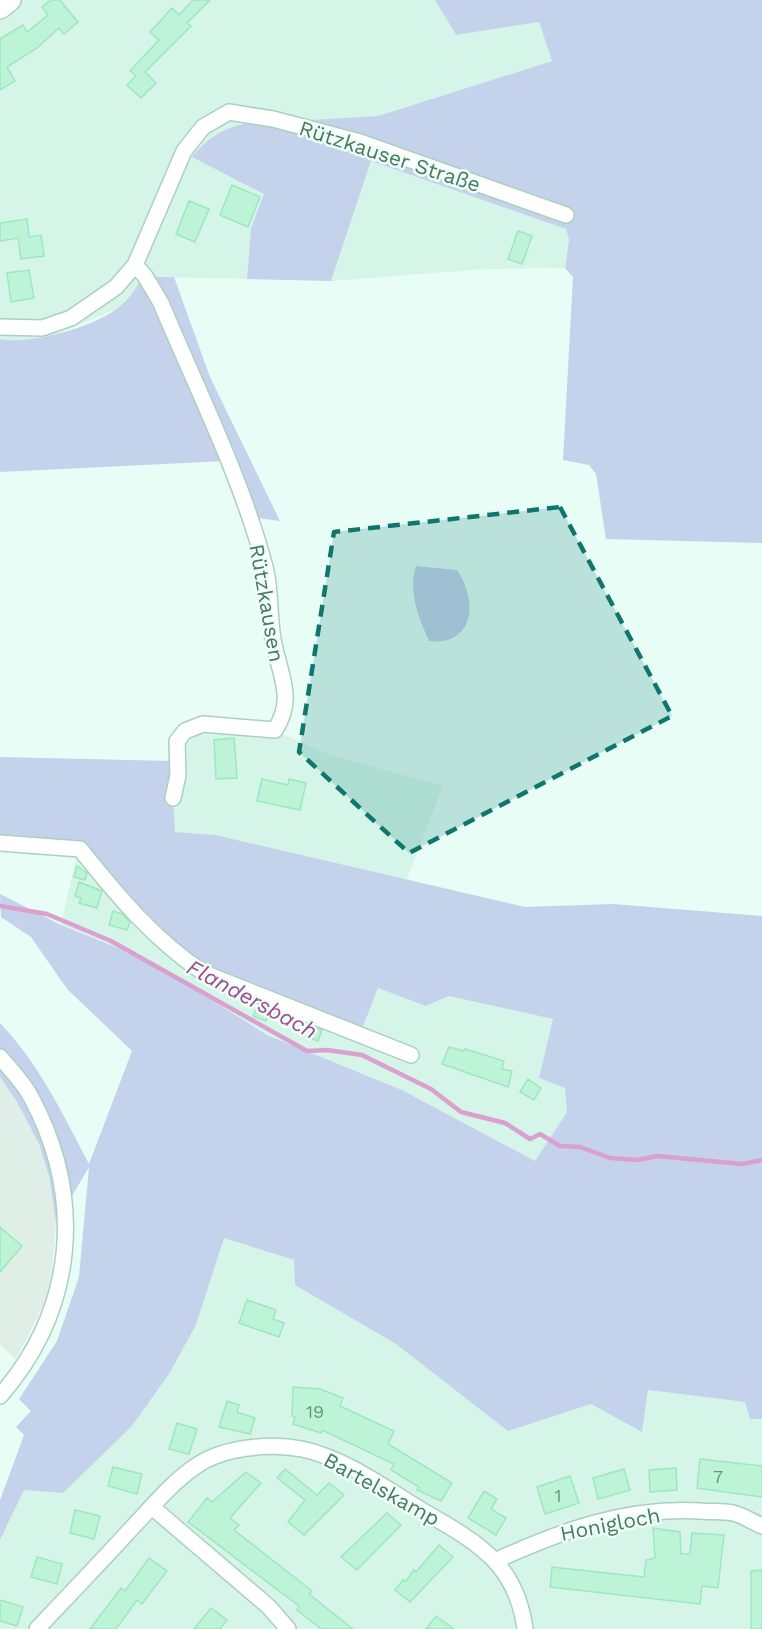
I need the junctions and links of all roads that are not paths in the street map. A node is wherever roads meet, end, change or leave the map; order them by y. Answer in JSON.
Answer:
{"nodes":[{"id":1,"x":10,"y":0,"type":"edge"},
{"id":2,"x":0,"y":8,"type":"edge"},
{"id":3,"x":566,"y":215,"type":"dead end"},
{"id":4,"x":135,"y":265,"type":"junction"},
{"id":5,"x":0,"y":327,"type":"edge"},
{"id":6,"x":172,"y":798,"type":"dead end"},
{"id":7,"x":0,"y":843,"type":"edge"},
{"id":8,"x":411,"y":1055,"type":"dead end"},
{"id":9,"x":0,"y":1057,"type":"edge"},
{"id":10,"x":0,"y":1396,"type":"edge"},
{"id":11,"x":152,"y":1507,"type":"junction"},
{"id":12,"x":762,"y":1526,"type":"edge"},
{"id":13,"x":497,"y":1560,"type":"junction"},
{"id":14,"x":37,"y":1629,"type":"edge"},
{"id":15,"x":288,"y":1629,"type":"edge"},
{"id":16,"x":525,"y":1629,"type":"edge"}],
"edges":[{"from":1,"to":2,"type":"street"},
{"from":3,"to":4,"type":"street","name":"Rützkauser Straße"},
{"from":4,"to":5,"type":"street","name":"Rützkauser Straße"},
{"from":4,"to":6,"type":"street","name":"Rützkausen"},
{"from":7,"to":8,"type":"street"},
{"from":9,"to":10,"type":"street"},
{"from":11,"to":13,"type":"street","name":"Bartelskamp"},
{"from":11,"to":14,"type":"street","name":"Bartelskamp"},
{"from":11,"to":15,"type":"street"},
{"from":12,"to":13,"type":"street","name":"Honigloch"},
{"from":13,"to":16,"type":"street","name":"Bartelskamp"}]}
